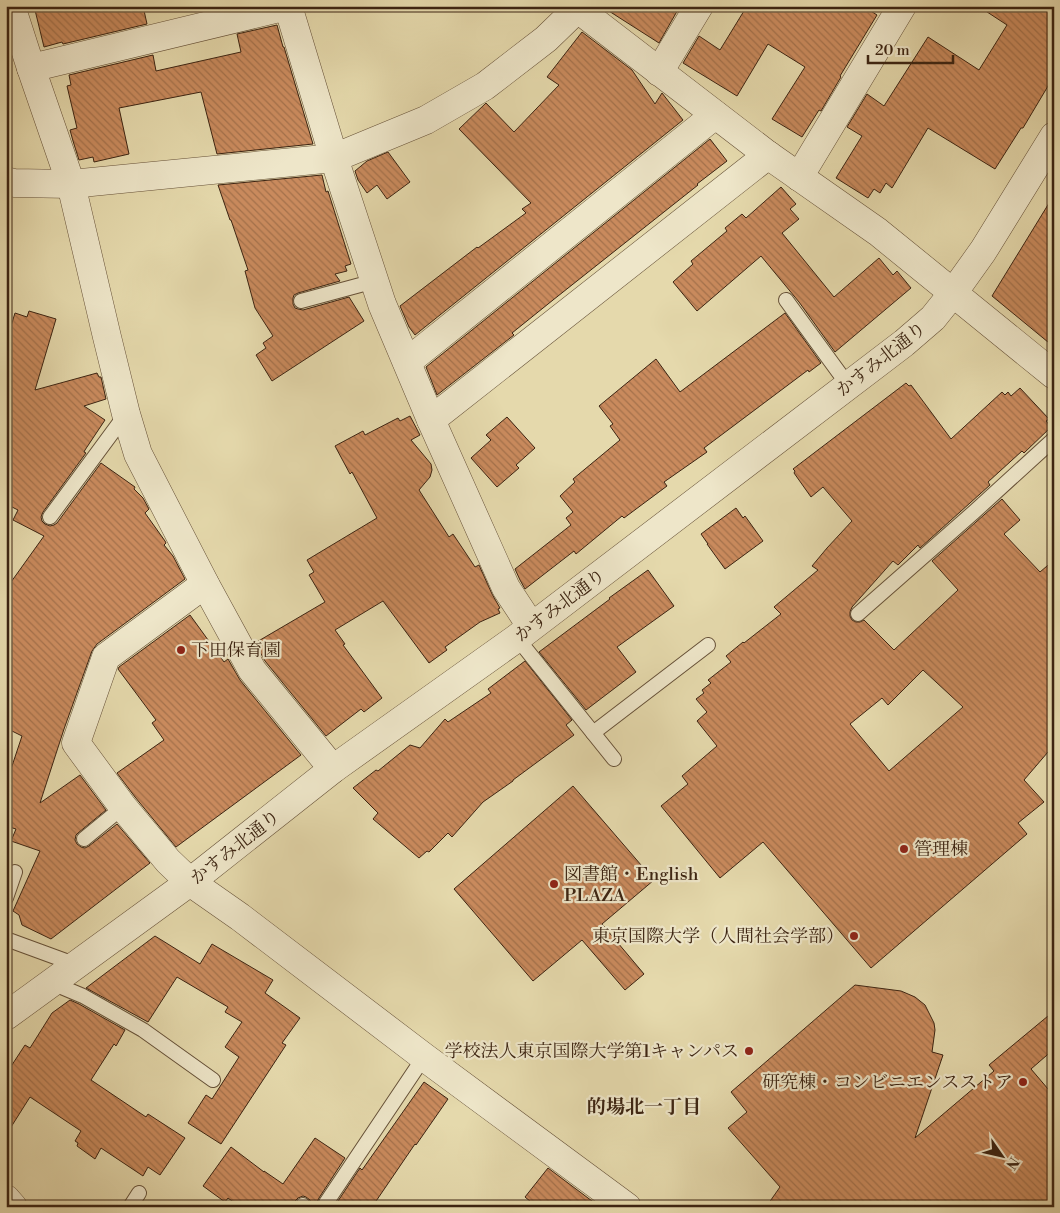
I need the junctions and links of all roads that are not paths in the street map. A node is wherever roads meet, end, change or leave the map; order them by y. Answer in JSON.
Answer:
{"nodes":[{"id":1,"x":11,"y":6,"type":"edge"},
{"id":2,"x":699,"y":6,"type":"edge"},
{"id":3,"x":902,"y":6,"type":"edge"},
{"id":4,"x":576,"y":7,"type":"edge"},
{"id":5,"x":30,"y":68,"type":"junction"},
{"id":6,"x":659,"y":72,"type":"junction"},
{"id":7,"x":715,"y":115,"type":"junction"},
{"id":8,"x":1054,"y":136,"type":"edge"},
{"id":9,"x":768,"y":155,"type":"junction"},
{"id":10,"x":334,"y":158,"type":"junction"},
{"id":11,"x":799,"y":177,"type":"junction"},
{"id":12,"x":6,"y":181,"type":"edge"},
{"id":13,"x":72,"y":184,"type":"junction"},
{"id":14,"x":375,"y":281,"type":"junction"},
{"id":15,"x":953,"y":293,"type":"junction"},
{"id":16,"x":786,"y":300,"type":"dead end"},
{"id":17,"x":301,"y":301,"type":"dead end"},
{"id":18,"x":406,"y":362,"type":"junction"},
{"id":19,"x":1054,"y":375,"type":"edge"},
{"id":20,"x":848,"y":385,"type":"junction"},
{"id":21,"x":126,"y":414,"type":"junction"},
{"id":22,"x":430,"y":420,"type":"junction"},
{"id":23,"x":1054,"y":439,"type":"edge"},
{"id":24,"x":50,"y":517,"type":"dead end"},
{"id":25,"x":205,"y":584,"type":"junction"},
{"id":26,"x":858,"y":614,"type":"dead end"},
{"id":27,"x":524,"y":632,"type":"junction"},
{"id":28,"x":708,"y":644,"type":"dead end"},
{"id":29,"x":593,"y":733,"type":"junction"},
{"id":30,"x":614,"y":759,"type":"dead end"},
{"id":31,"x":333,"y":769,"type":"junction"},
{"id":32,"x":123,"y":807,"type":"junction"},
{"id":33,"x":84,"y":839,"type":"dead end"},
{"id":34,"x":15,"y":872,"type":"dead end"},
{"id":35,"x":190,"y":882,"type":"junction"},
{"id":36,"x":6,"y":898,"type":"edge"},
{"id":37,"x":6,"y":940,"type":"edge"},
{"id":38,"x":78,"y":965,"type":"junction"},
{"id":39,"x":52,"y":983,"type":"junction"},
{"id":40,"x":6,"y":1016,"type":"edge"},
{"id":41,"x":424,"y":1057,"type":"junction"},
{"id":42,"x":213,"y":1080,"type":"dead end"},
{"id":43,"x":140,"y":1193,"type":"dead end"},
{"id":44,"x":6,"y":1199,"type":"edge"},
{"id":45,"x":326,"y":1203,"type":"dead end"},
{"id":46,"x":14,"y":1207,"type":"edge"},
{"id":47,"x":130,"y":1207,"type":"edge"},
{"id":48,"x":627,"y":1207,"type":"edge"}],
"edges":[{"from":1,"to":5,"type":"street"},
{"from":2,"to":6,"type":"street"},
{"from":3,"to":11,"type":"street"},
{"from":4,"to":6,"type":"street"},
{"from":4,"to":10,"type":"street"},
{"from":5,"to":10,"type":"street"},
{"from":5,"to":13,"type":"street"},
{"from":6,"to":7,"type":"street"},
{"from":7,"to":9,"type":"street"},
{"from":7,"to":18,"type":"street"},
{"from":8,"to":15,"type":"street","name":"かすみ北通り"},
{"from":9,"to":11,"type":"street"},
{"from":9,"to":22,"type":"street"},
{"from":10,"to":13,"type":"street"},
{"from":10,"to":14,"type":"street"},
{"from":11,"to":15,"type":"street"},
{"from":12,"to":13,"type":"street"},
{"from":13,"to":21,"type":"street"},
{"from":14,"to":17,"type":"lane"},
{"from":14,"to":18,"type":"street"},
{"from":15,"to":19,"type":"street"},
{"from":15,"to":20,"type":"street","name":"かすみ北通り"},
{"from":16,"to":20,"type":"lane"},
{"from":18,"to":22,"type":"street"},
{"from":20,"to":27,"type":"street","name":"かすみ北通り"},
{"from":21,"to":24,"type":"lane"},
{"from":21,"to":25,"type":"street"},
{"from":22,"to":27,"type":"street"},
{"from":23,"to":26,"type":"lane"},
{"from":25,"to":31,"type":"street"},
{"from":25,"to":32,"type":"street"},
{"from":27,"to":29,"type":"lane"},
{"from":27,"to":31,"type":"street","name":"かすみ北通り"},
{"from":28,"to":29,"type":"lane"},
{"from":29,"to":30,"type":"lane"},
{"from":31,"to":35,"type":"street","name":"かすみ北通り"},
{"from":32,"to":33,"type":"lane"},
{"from":32,"to":35,"type":"street"},
{"from":34,"to":36,"type":"lane"},
{"from":35,"to":38,"type":"street","name":"かすみ北通り"},
{"from":35,"to":41,"type":"street"},
{"from":37,"to":38,"type":"lane"},
{"from":38,"to":39,"type":"street","name":"かすみ北通り"},
{"from":39,"to":40,"type":"street","name":"かすみ北通り"},
{"from":39,"to":42,"type":"lane"},
{"from":41,"to":45,"type":"lane"},
{"from":41,"to":48,"type":"street"},
{"from":43,"to":47,"type":"lane"},
{"from":44,"to":46,"type":"street"}]}
